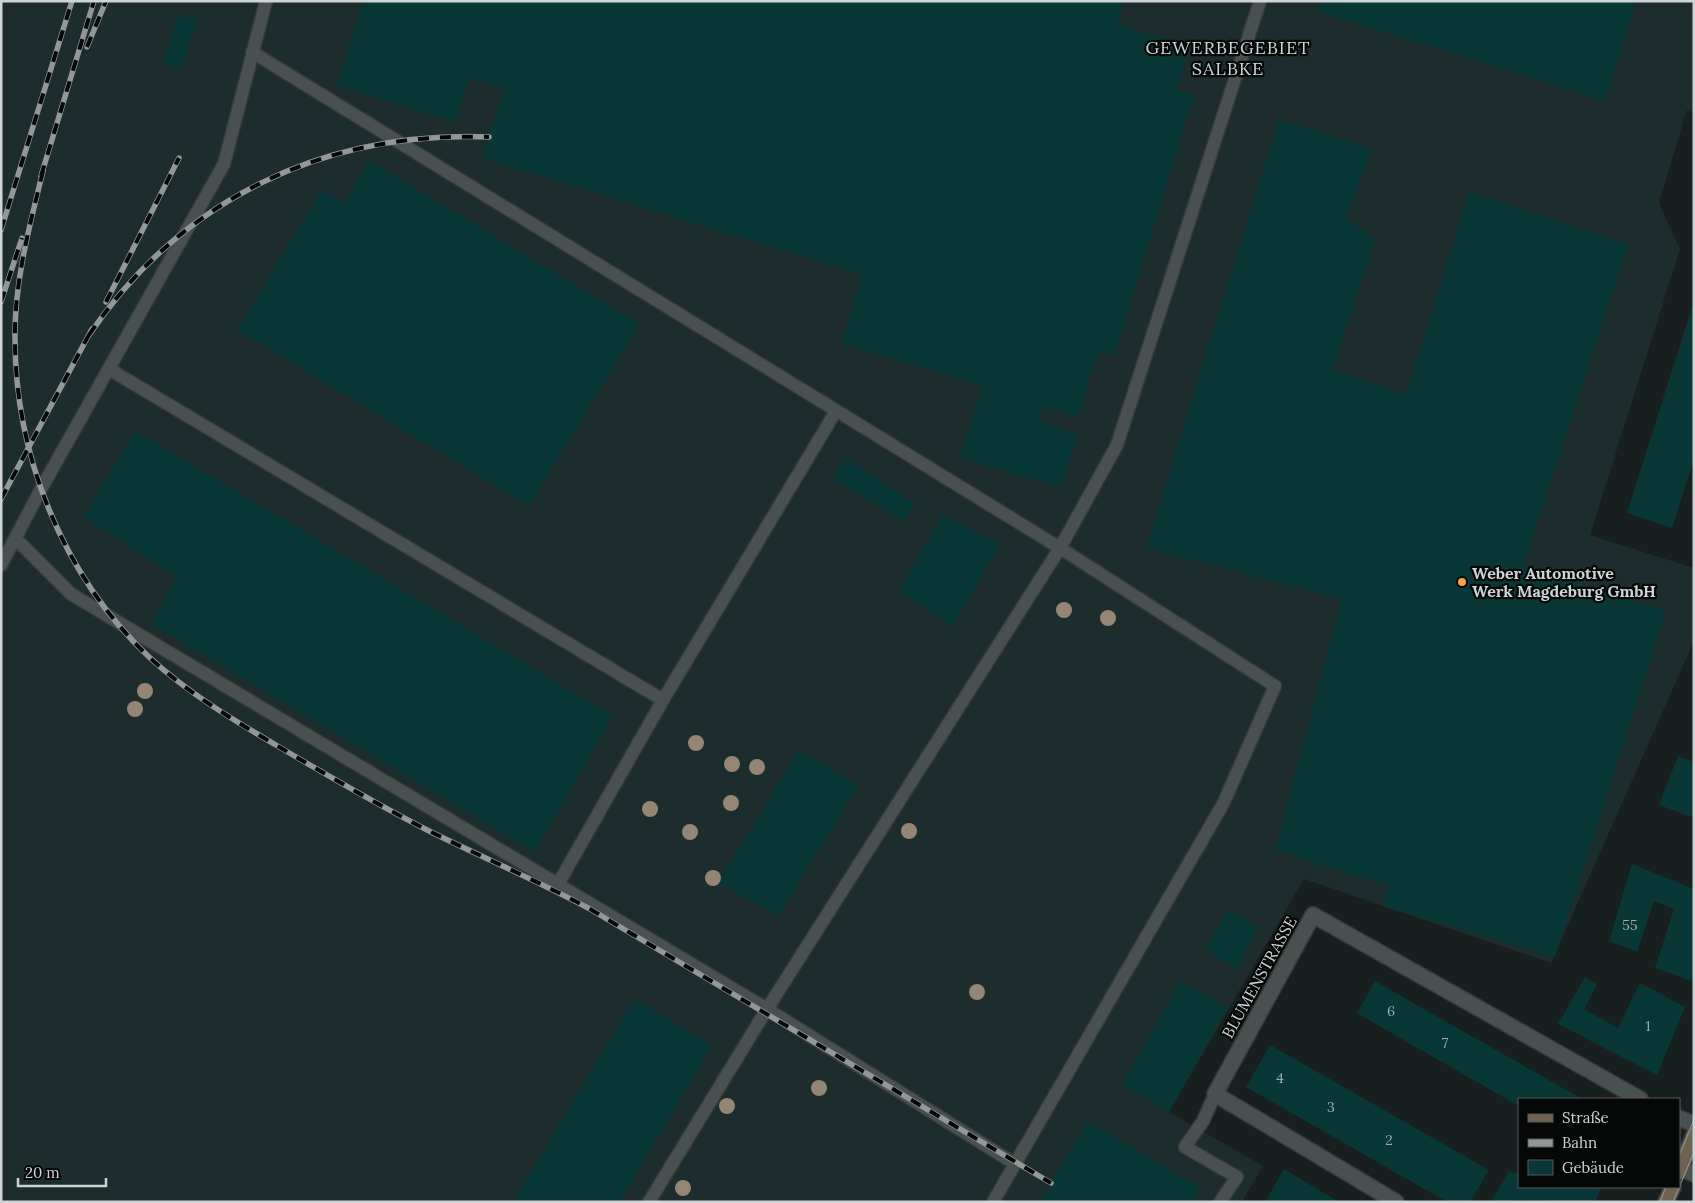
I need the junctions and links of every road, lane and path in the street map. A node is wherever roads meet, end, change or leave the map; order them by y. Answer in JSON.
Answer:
{"nodes":[{"id":1,"x":266,"y":1,"type":"edge"},
{"id":2,"x":1260,"y":1,"type":"edge"},
{"id":3,"x":252,"y":52,"type":"junction"},
{"id":4,"x":109,"y":369,"type":"junction"},
{"id":5,"x":836,"y":410,"type":"junction"},
{"id":6,"x":15,"y":538,"type":"junction"},
{"id":7,"x":1060,"y":548,"type":"junction"},
{"id":8,"x":1,"y":565,"type":"edge"},
{"id":9,"x":663,"y":700,"type":"junction"},
{"id":10,"x":558,"y":884,"type":"junction"},
{"id":11,"x":767,"y":1010,"type":"junction"},
{"id":12,"x":1215,"y":1094,"type":"junction"},
{"id":13,"x":1638,"y":1098,"type":"edge"},
{"id":14,"x":1680,"y":1118,"type":"edge"},
{"id":15,"x":1694,"y":1124,"type":"edge"},
{"id":16,"x":1694,"y":1135,"type":"edge"},
{"id":17,"x":1015,"y":1164,"type":"junction"},
{"id":18,"x":1684,"y":1171,"type":"edge"},
{"id":19,"x":1673,"y":1188,"type":"edge"},
{"id":20,"x":649,"y":1202,"type":"edge"},
{"id":21,"x":993,"y":1202,"type":"edge"},
{"id":22,"x":1220,"y":1202,"type":"edge"},
{"id":23,"x":1396,"y":1202,"type":"edge"},
{"id":24,"x":1666,"y":1202,"type":"edge"}],
"edges":[{"from":1,"to":3,"type":"lane"},
{"from":2,"to":7,"type":"lane"},
{"from":3,"to":4,"type":"lane"},
{"from":3,"to":5,"type":"lane"},
{"from":4,"to":6,"type":"lane"},
{"from":4,"to":9,"type":"lane"},
{"from":5,"to":7,"type":"lane"},
{"from":5,"to":9,"type":"lane"},
{"from":6,"to":8,"type":"lane"},
{"from":6,"to":10,"type":"lane"},
{"from":7,"to":11,"type":"lane"},
{"from":7,"to":17,"type":"lane"},
{"from":9,"to":10,"type":"lane"},
{"from":10,"to":11,"type":"lane"},
{"from":11,"to":17,"type":"lane"},
{"from":11,"to":20,"type":"lane"},
{"from":12,"to":13,"type":"street","name":"BLUMENSTRASSE"},
{"from":12,"to":22,"type":"lane"},
{"from":12,"to":23,"type":"street"},
{"from":14,"to":15,"type":"street"},
{"from":16,"to":18,"type":"main road"},
{"from":17,"to":21,"type":"lane"},
{"from":19,"to":24,"type":"main road"}]}
